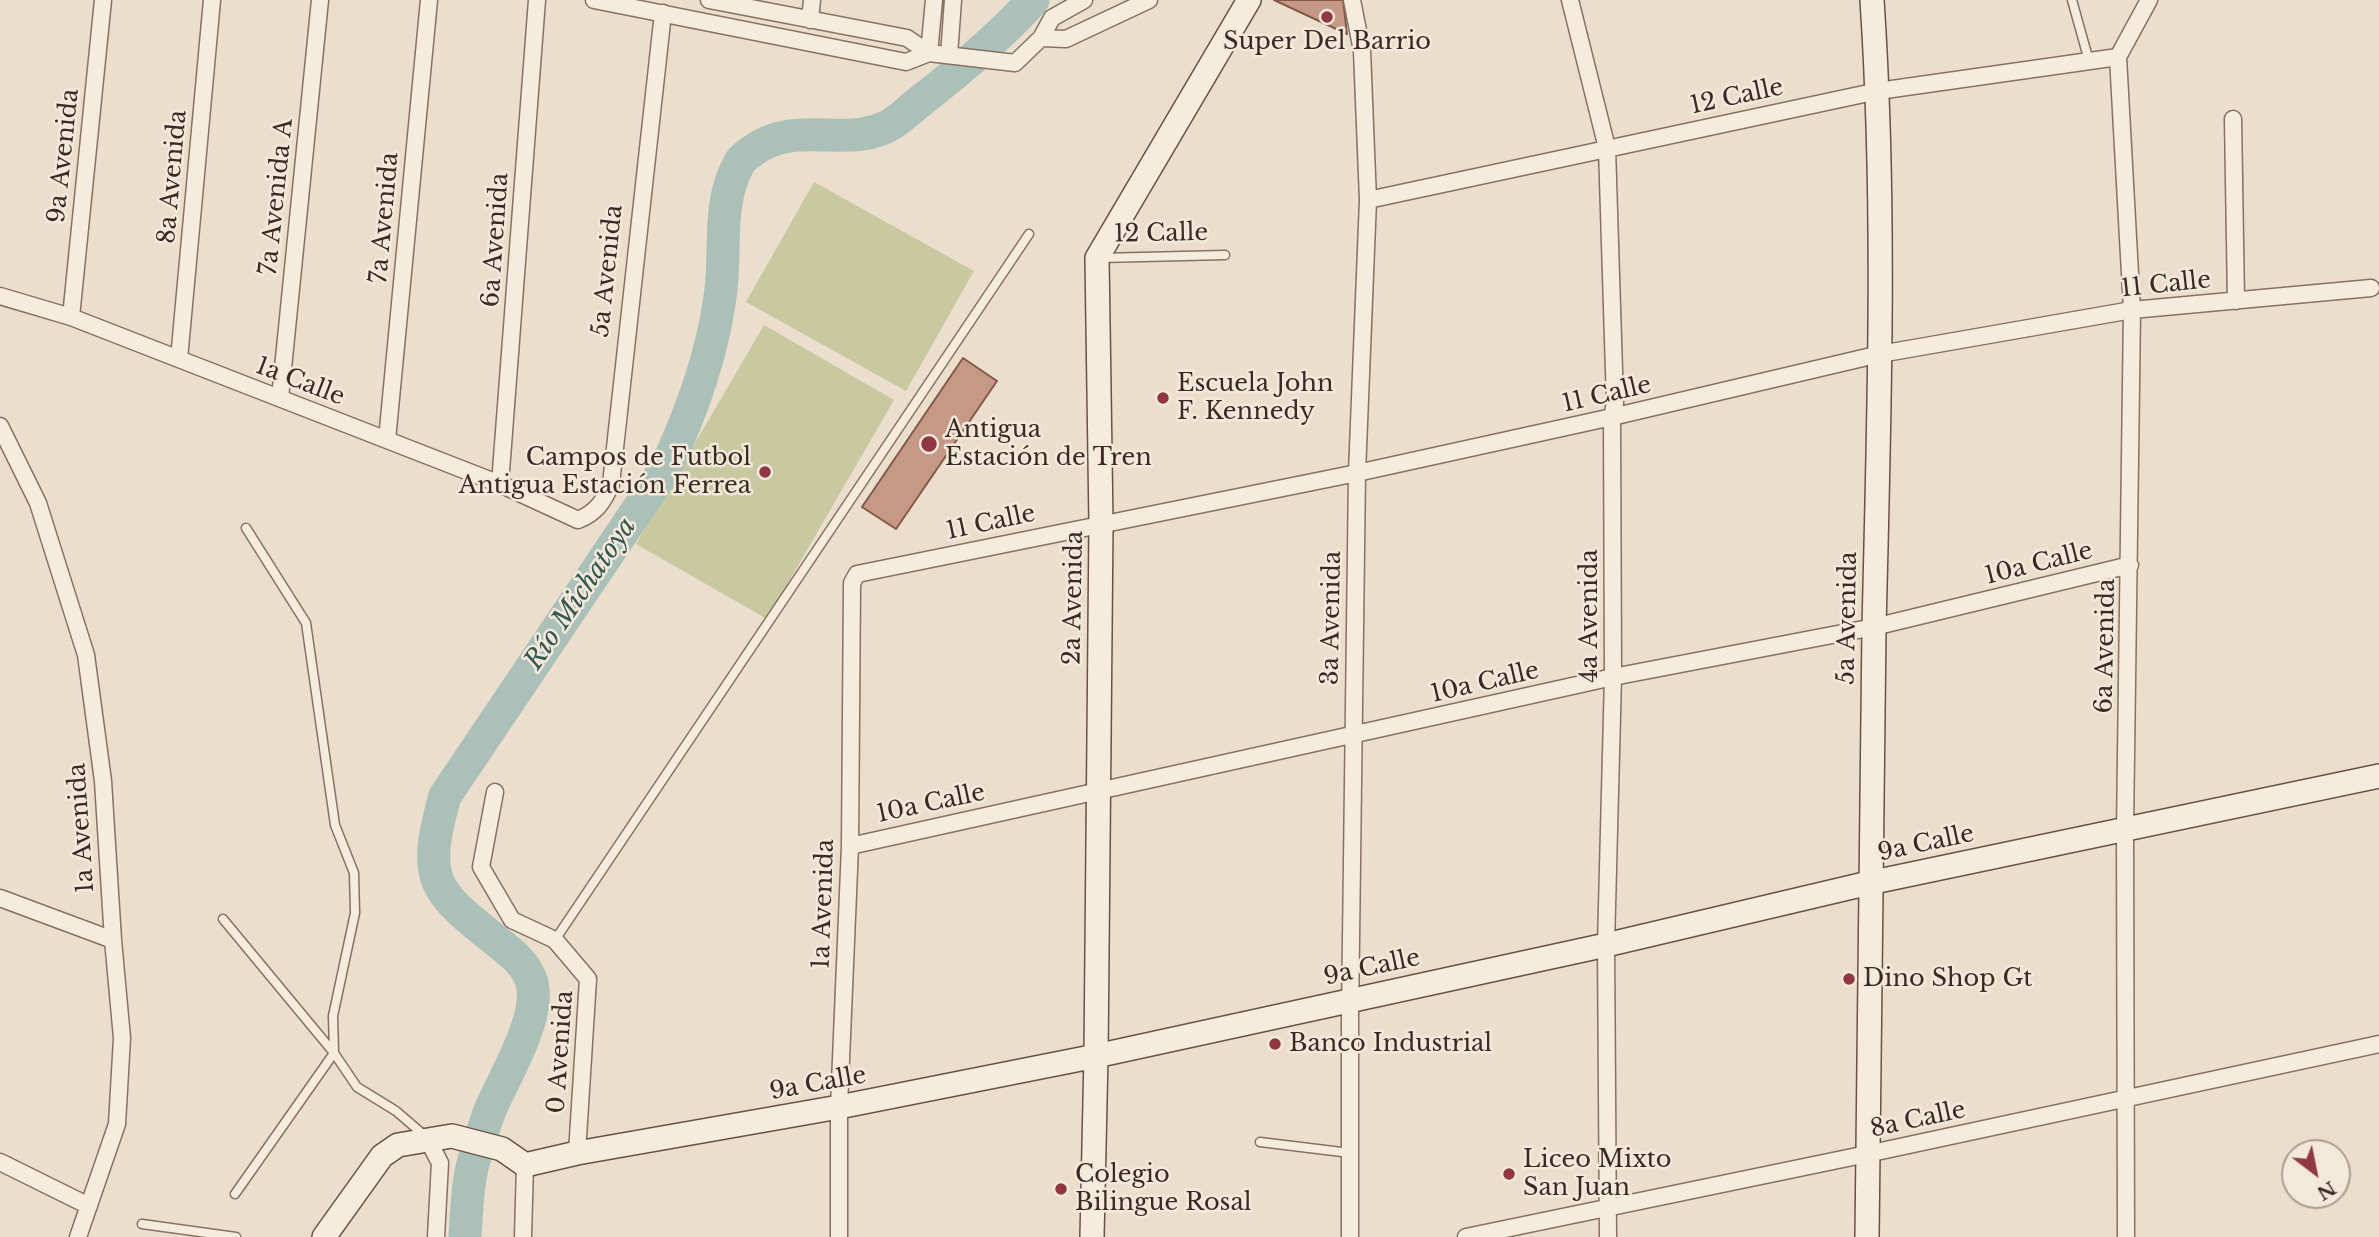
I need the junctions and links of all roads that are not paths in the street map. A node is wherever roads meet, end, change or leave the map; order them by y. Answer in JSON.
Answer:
{"nodes":[{"id":1,"x":103,"y":0,"type":"edge"},
{"id":2,"x":212,"y":0,"type":"edge"},
{"id":3,"x":320,"y":0,"type":"edge"},
{"id":4,"x":429,"y":0,"type":"edge"},
{"id":5,"x":537,"y":0,"type":"edge"},
{"id":6,"x":594,"y":0,"type":"edge"},
{"id":7,"x":709,"y":0,"type":"edge"},
{"id":8,"x":812,"y":0,"type":"edge"},
{"id":9,"x":934,"y":0,"type":"edge"},
{"id":10,"x":953,"y":0,"type":"edge"},
{"id":11,"x":1084,"y":0,"type":"edge"},
{"id":12,"x":1149,"y":0,"type":"edge"},
{"id":13,"x":1249,"y":0,"type":"edge"},
{"id":14,"x":1352,"y":0,"type":"edge"},
{"id":15,"x":1570,"y":0,"type":"edge"},
{"id":16,"x":1872,"y":0,"type":"edge"},
{"id":17,"x":2073,"y":0,"type":"edge"},
{"id":18,"x":2149,"y":0,"type":"edge"},
{"id":19,"x":630,"y":4,"type":"edge"},
{"id":20,"x":782,"y":7,"type":"edge"},
{"id":21,"x":656,"y":8,"type":"edge"},
{"id":22,"x":810,"y":20,"type":"junction"},
{"id":23,"x":1041,"y":38,"type":"junction"},
{"id":24,"x":929,"y":52,"type":"junction"},
{"id":25,"x":954,"y":56,"type":"junction"},
{"id":26,"x":2118,"y":57,"type":"junction"},
{"id":27,"x":2088,"y":61,"type":"junction"},
{"id":28,"x":1878,"y":90,"type":"junction"},
{"id":29,"x":2233,"y":119,"type":"dead end"},
{"id":30,"x":1607,"y":148,"type":"junction"},
{"id":31,"x":1368,"y":200,"type":"junction"},
{"id":32,"x":1028,"y":234,"type":"dead end"},
{"id":33,"x":1225,"y":255,"type":"dead end"},
{"id":34,"x":1097,"y":258,"type":"junction"},
{"id":35,"x":2371,"y":288,"type":"dead end"},
{"id":36,"x":0,"y":296,"type":"edge"},
{"id":37,"x":2236,"y":301,"type":"junction"},
{"id":38,"x":2132,"y":310,"type":"junction"},
{"id":39,"x":71,"y":317,"type":"junction"},
{"id":40,"x":1880,"y":355,"type":"junction"},
{"id":41,"x":179,"y":359,"type":"junction"},
{"id":42,"x":280,"y":398,"type":"junction"},
{"id":43,"x":1612,"y":417,"type":"junction"},
{"id":44,"x":0,"y":426,"type":"edge"},
{"id":45,"x":387,"y":440,"type":"junction"},
{"id":46,"x":1357,"y":473,"type":"junction"},
{"id":47,"x":500,"y":484,"type":"junction"},
{"id":48,"x":578,"y":520,"type":"joint"},
{"id":49,"x":1101,"y":524,"type":"junction"},
{"id":50,"x":246,"y":528,"type":"dead end"},
{"id":51,"x":2130,"y":565,"type":"junction"},
{"id":52,"x":857,"y":574,"type":"joint"},
{"id":53,"x":1874,"y":627,"type":"junction"},
{"id":54,"x":1613,"y":677,"type":"junction"},
{"id":55,"x":1353,"y":736,"type":"junction"},
{"id":56,"x":2379,"y":776,"type":"edge"},
{"id":57,"x":1098,"y":791,"type":"junction"},
{"id":58,"x":495,"y":792,"type":"dead end"},
{"id":59,"x":2125,"y":830,"type":"junction"},
{"id":60,"x":850,"y":846,"type":"junction"},
{"id":61,"x":1869,"y":883,"type":"junction"},
{"id":62,"x":0,"y":898,"type":"edge"},
{"id":63,"x":223,"y":919,"type":"dead end"},
{"id":64,"x":113,"y":940,"type":"junction"},
{"id":65,"x":555,"y":940,"type":"junction"},
{"id":66,"x":1606,"y":944,"type":"junction"},
{"id":67,"x":1350,"y":1000,"type":"junction"},
{"id":68,"x":2379,"y":1044,"type":"edge"},
{"id":69,"x":334,"y":1053,"type":"junction"},
{"id":70,"x":1096,"y":1056,"type":"junction"},
{"id":71,"x":2127,"y":1097,"type":"junction"},
{"id":72,"x":839,"y":1107,"type":"junction"},
{"id":73,"x":427,"y":1138,"type":"junction"},
{"id":74,"x":1259,"y":1142,"type":"dead end"},
{"id":75,"x":577,"y":1153,"type":"junction"},
{"id":76,"x":1350,"y":1153,"type":"junction"},
{"id":77,"x":1867,"y":1154,"type":"junction"},
{"id":78,"x":0,"y":1162,"type":"edge"},
{"id":79,"x":525,"y":1165,"type":"junction"},
{"id":80,"x":235,"y":1194,"type":"dead end"},
{"id":81,"x":89,"y":1206,"type":"junction"},
{"id":82,"x":1608,"y":1207,"type":"junction"},
{"id":83,"x":142,"y":1224,"type":"dead end"},
{"id":84,"x":835,"y":1236,"type":"edge"},
{"id":85,"x":78,"y":1237,"type":"edge"},
{"id":86,"x":236,"y":1237,"type":"edge"},
{"id":87,"x":324,"y":1237,"type":"edge"},
{"id":88,"x":436,"y":1237,"type":"edge"},
{"id":89,"x":523,"y":1237,"type":"edge"},
{"id":90,"x":1092,"y":1237,"type":"edge"},
{"id":91,"x":1350,"y":1237,"type":"edge"},
{"id":92,"x":1466,"y":1237,"type":"edge"},
{"id":93,"x":1608,"y":1237,"type":"edge"},
{"id":94,"x":1867,"y":1237,"type":"edge"},
{"id":95,"x":2126,"y":1237,"type":"edge"}],
"edges":[{"from":1,"to":39,"type":"street","name":"9a Avenida"},
{"from":2,"to":41,"type":"street","name":"8a Avenida"},
{"from":3,"to":42,"type":"street","name":"7a Avenida A"},
{"from":4,"to":45,"type":"street","name":"7a Avenida"},
{"from":5,"to":47,"type":"street","name":"6a Avenida"},
{"from":6,"to":19,"type":"street"},
{"from":7,"to":20,"type":"street"},
{"from":8,"to":22,"type":"street"},
{"from":9,"to":24,"type":"street"},
{"from":10,"to":25,"type":"street"},
{"from":11,"to":23,"type":"street"},
{"from":12,"to":23,"type":"street"},
{"from":13,"to":34,"type":"main road"},
{"from":14,"to":31,"type":"street","name":"3a Avenida"},
{"from":15,"to":30,"type":"street","name":"4a Avenida"},
{"from":16,"to":28,"type":"main road","name":"5a Avenida"},
{"from":17,"to":27,"type":"lane"},
{"from":18,"to":26,"type":"street"},
{"from":19,"to":21,"type":"street"},
{"from":20,"to":22,"type":"street"},
{"from":21,"to":24,"type":"street"},
{"from":21,"to":48,"type":"street","name":"5a Avenida"},
{"from":22,"to":24,"type":"street"},
{"from":23,"to":25,"type":"street"},
{"from":24,"to":25,"type":"street"},
{"from":26,"to":27,"type":"street","name":"12 Calle"},
{"from":26,"to":38,"type":"street","name":"6a Avenida"},
{"from":27,"to":28,"type":"street","name":"12 Calle"},
{"from":28,"to":30,"type":"street","name":"12 Calle"},
{"from":28,"to":40,"type":"main road","name":"5a Avenida"},
{"from":29,"to":37,"type":"street"},
{"from":30,"to":31,"type":"street","name":"12 Calle"},
{"from":30,"to":43,"type":"street","name":"4a Avenida"},
{"from":31,"to":46,"type":"street","name":"3a Avenida"},
{"from":32,"to":65,"type":"lane"},
{"from":33,"to":34,"type":"lane","name":"12 Calle"},
{"from":34,"to":49,"type":"main road","name":"2a Avenida"},
{"from":35,"to":37,"type":"street","name":"11 Calle"},
{"from":36,"to":39,"type":"street","name":"1a Calle"},
{"from":37,"to":38,"type":"street","name":"11 Calle"},
{"from":38,"to":40,"type":"street","name":"11 Calle"},
{"from":38,"to":51,"type":"street","name":"6a Avenida"},
{"from":39,"to":41,"type":"street","name":"1a Calle"},
{"from":40,"to":43,"type":"street","name":"11 Calle"},
{"from":40,"to":53,"type":"main road","name":"5a Avenida"},
{"from":41,"to":42,"type":"street","name":"1a Calle"},
{"from":42,"to":45,"type":"street","name":"1a Calle"},
{"from":43,"to":46,"type":"street","name":"11 Calle"},
{"from":43,"to":54,"type":"street","name":"4a Avenida"},
{"from":44,"to":64,"type":"street","name":"1a Avenida"},
{"from":45,"to":47,"type":"street","name":"1a Calle"},
{"from":46,"to":49,"type":"street","name":"11 Calle"},
{"from":46,"to":55,"type":"street","name":"3a Avenida"},
{"from":47,"to":48,"type":"street","name":"1a Calle"},
{"from":49,"to":52,"type":"street","name":"11 Calle"},
{"from":49,"to":57,"type":"main road","name":"2a Avenida"},
{"from":50,"to":69,"type":"lane"},
{"from":51,"to":53,"type":"street","name":"10a Calle"},
{"from":51,"to":59,"type":"street","name":"6a Avenida"},
{"from":52,"to":60,"type":"street","name":"1a Avenida"},
{"from":53,"to":54,"type":"street","name":"10a Calle"},
{"from":53,"to":61,"type":"main road","name":"5a Avenida"},
{"from":54,"to":55,"type":"street","name":"10a Calle"},
{"from":54,"to":66,"type":"street","name":"4a Avenida"},
{"from":55,"to":57,"type":"street","name":"10a Calle"},
{"from":55,"to":67,"type":"street","name":"3a Avenida"},
{"from":56,"to":59,"type":"main road","name":"9a Calle"},
{"from":57,"to":60,"type":"street","name":"10a Calle"},
{"from":57,"to":70,"type":"main road","name":"2a Avenida"},
{"from":58,"to":65,"type":"street","name":"0 Avenida"},
{"from":59,"to":61,"type":"main road","name":"9a Calle"},
{"from":59,"to":71,"type":"street","name":"6a Avenida"},
{"from":60,"to":72,"type":"street","name":"1a Avenida"},
{"from":61,"to":66,"type":"main road","name":"9a Calle"},
{"from":61,"to":77,"type":"main road","name":"5a Avenida"},
{"from":62,"to":64,"type":"street"},
{"from":63,"to":69,"type":"lane"},
{"from":64,"to":81,"type":"street","name":"1a Avenida"},
{"from":65,"to":75,"type":"street","name":"0 Avenida"},
{"from":66,"to":67,"type":"main road","name":"9a Calle"},
{"from":66,"to":82,"type":"street","name":"4a Avenida"},
{"from":67,"to":70,"type":"main road","name":"9a Calle"},
{"from":67,"to":76,"type":"street","name":"3a Avenida"},
{"from":68,"to":71,"type":"street","name":"8a Calle"},
{"from":69,"to":73,"type":"lane"},
{"from":69,"to":80,"type":"lane"},
{"from":70,"to":72,"type":"main road","name":"9a Calle"},
{"from":70,"to":90,"type":"main road","name":"2a Avenida"},
{"from":71,"to":77,"type":"street","name":"8a Calle"},
{"from":71,"to":95,"type":"street","name":"6a Avenida"},
{"from":72,"to":75,"type":"main road","name":"9a Calle"},
{"from":72,"to":84,"type":"street","name":"1a Avenida"},
{"from":73,"to":79,"type":"main road"},
{"from":73,"to":87,"type":"main road"},
{"from":73,"to":88,"type":"street"},
{"from":74,"to":76,"type":"lane"},
{"from":75,"to":79,"type":"main road","name":"9a Calle"},
{"from":76,"to":91,"type":"street","name":"3a Avenida"},
{"from":77,"to":82,"type":"street","name":"8a Calle"},
{"from":77,"to":94,"type":"main road","name":"5a Avenida"},
{"from":78,"to":81,"type":"street"},
{"from":79,"to":89,"type":"street"},
{"from":81,"to":85,"type":"street","name":"1a Avenida"},
{"from":82,"to":92,"type":"street","name":"8a Calle"},
{"from":82,"to":93,"type":"street","name":"4a Avenida"},
{"from":83,"to":86,"type":"lane"}]}
